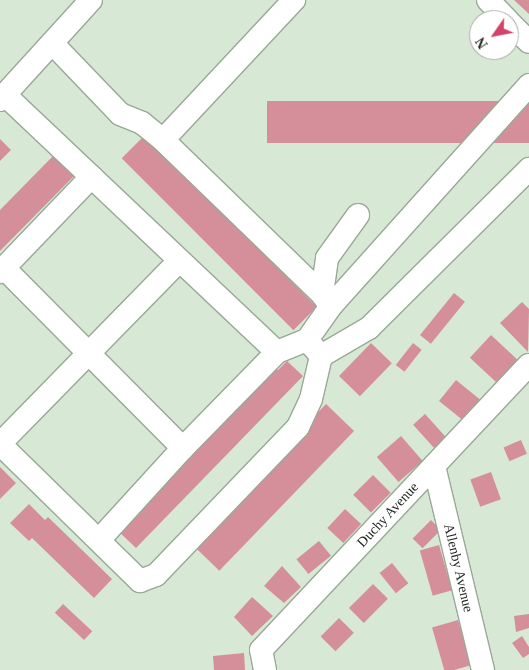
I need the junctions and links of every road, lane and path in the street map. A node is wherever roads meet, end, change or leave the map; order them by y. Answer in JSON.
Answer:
{"nodes":[{"id":1,"x":91,"y":0,"type":"edge"},
{"id":2,"x":294,"y":0,"type":"edge"},
{"id":3,"x":488,"y":0,"type":"edge"},
{"id":4,"x":498,"y":10,"type":"edge"},
{"id":5,"x":519,"y":32,"type":"edge"},
{"id":6,"x":529,"y":42,"type":"edge"},
{"id":7,"x":52,"y":43,"type":"junction"},
{"id":8,"x":529,"y":85,"type":"edge"},
{"id":9,"x":2,"y":98,"type":"edge"},
{"id":10,"x":163,"y":140,"type":"junction"},
{"id":11,"x":529,"y":169,"type":"edge"},
{"id":12,"x":91,"y":177,"type":"junction"},
{"id":13,"x":358,"y":215,"type":"dead end"},
{"id":14,"x":178,"y":260,"type":"junction"},
{"id":15,"x":2,"y":270,"type":"edge"},
{"id":16,"x":326,"y":300,"type":"junction"},
{"id":17,"x":314,"y":348,"type":"junction"},
{"id":18,"x":277,"y":352,"type":"junction"},
{"id":19,"x":89,"y":354,"type":"junction"},
{"id":20,"x":529,"y":365,"type":"edge"},
{"id":21,"x":183,"y":448,"type":"junction"},
{"id":22,"x":434,"y":466,"type":"junction"},
{"id":23,"x":99,"y":540,"type":"junction"},
{"id":24,"x":265,"y":670,"type":"edge"},
{"id":25,"x":483,"y":670,"type":"edge"}],
"edges":[{"from":1,"to":7,"type":"street"},
{"from":2,"to":10,"type":"street"},
{"from":3,"to":4,"type":"street"},
{"from":5,"to":6,"type":"street"},
{"from":7,"to":9,"type":"street"},
{"from":7,"to":10,"type":"street"},
{"from":8,"to":16,"type":"street"},
{"from":9,"to":12,"type":"street"},
{"from":10,"to":16,"type":"street"},
{"from":11,"to":17,"type":"street"},
{"from":12,"to":14,"type":"street"},
{"from":12,"to":15,"type":"street"},
{"from":13,"to":16,"type":"street"},
{"from":14,"to":18,"type":"street"},
{"from":14,"to":19,"type":"street"},
{"from":15,"to":19,"type":"street"},
{"from":16,"to":17,"type":"street"},
{"from":17,"to":18,"type":"street"},
{"from":17,"to":23,"type":"street"},
{"from":18,"to":21,"type":"street"},
{"from":19,"to":21,"type":"street"},
{"from":19,"to":23,"type":"street"},
{"from":20,"to":22,"type":"street","name":"Duchy Avenue"},
{"from":21,"to":23,"type":"street"},
{"from":22,"to":24,"type":"street","name":"Duchy Avenue"},
{"from":22,"to":25,"type":"street","name":"Allenby Avenue"}]}
